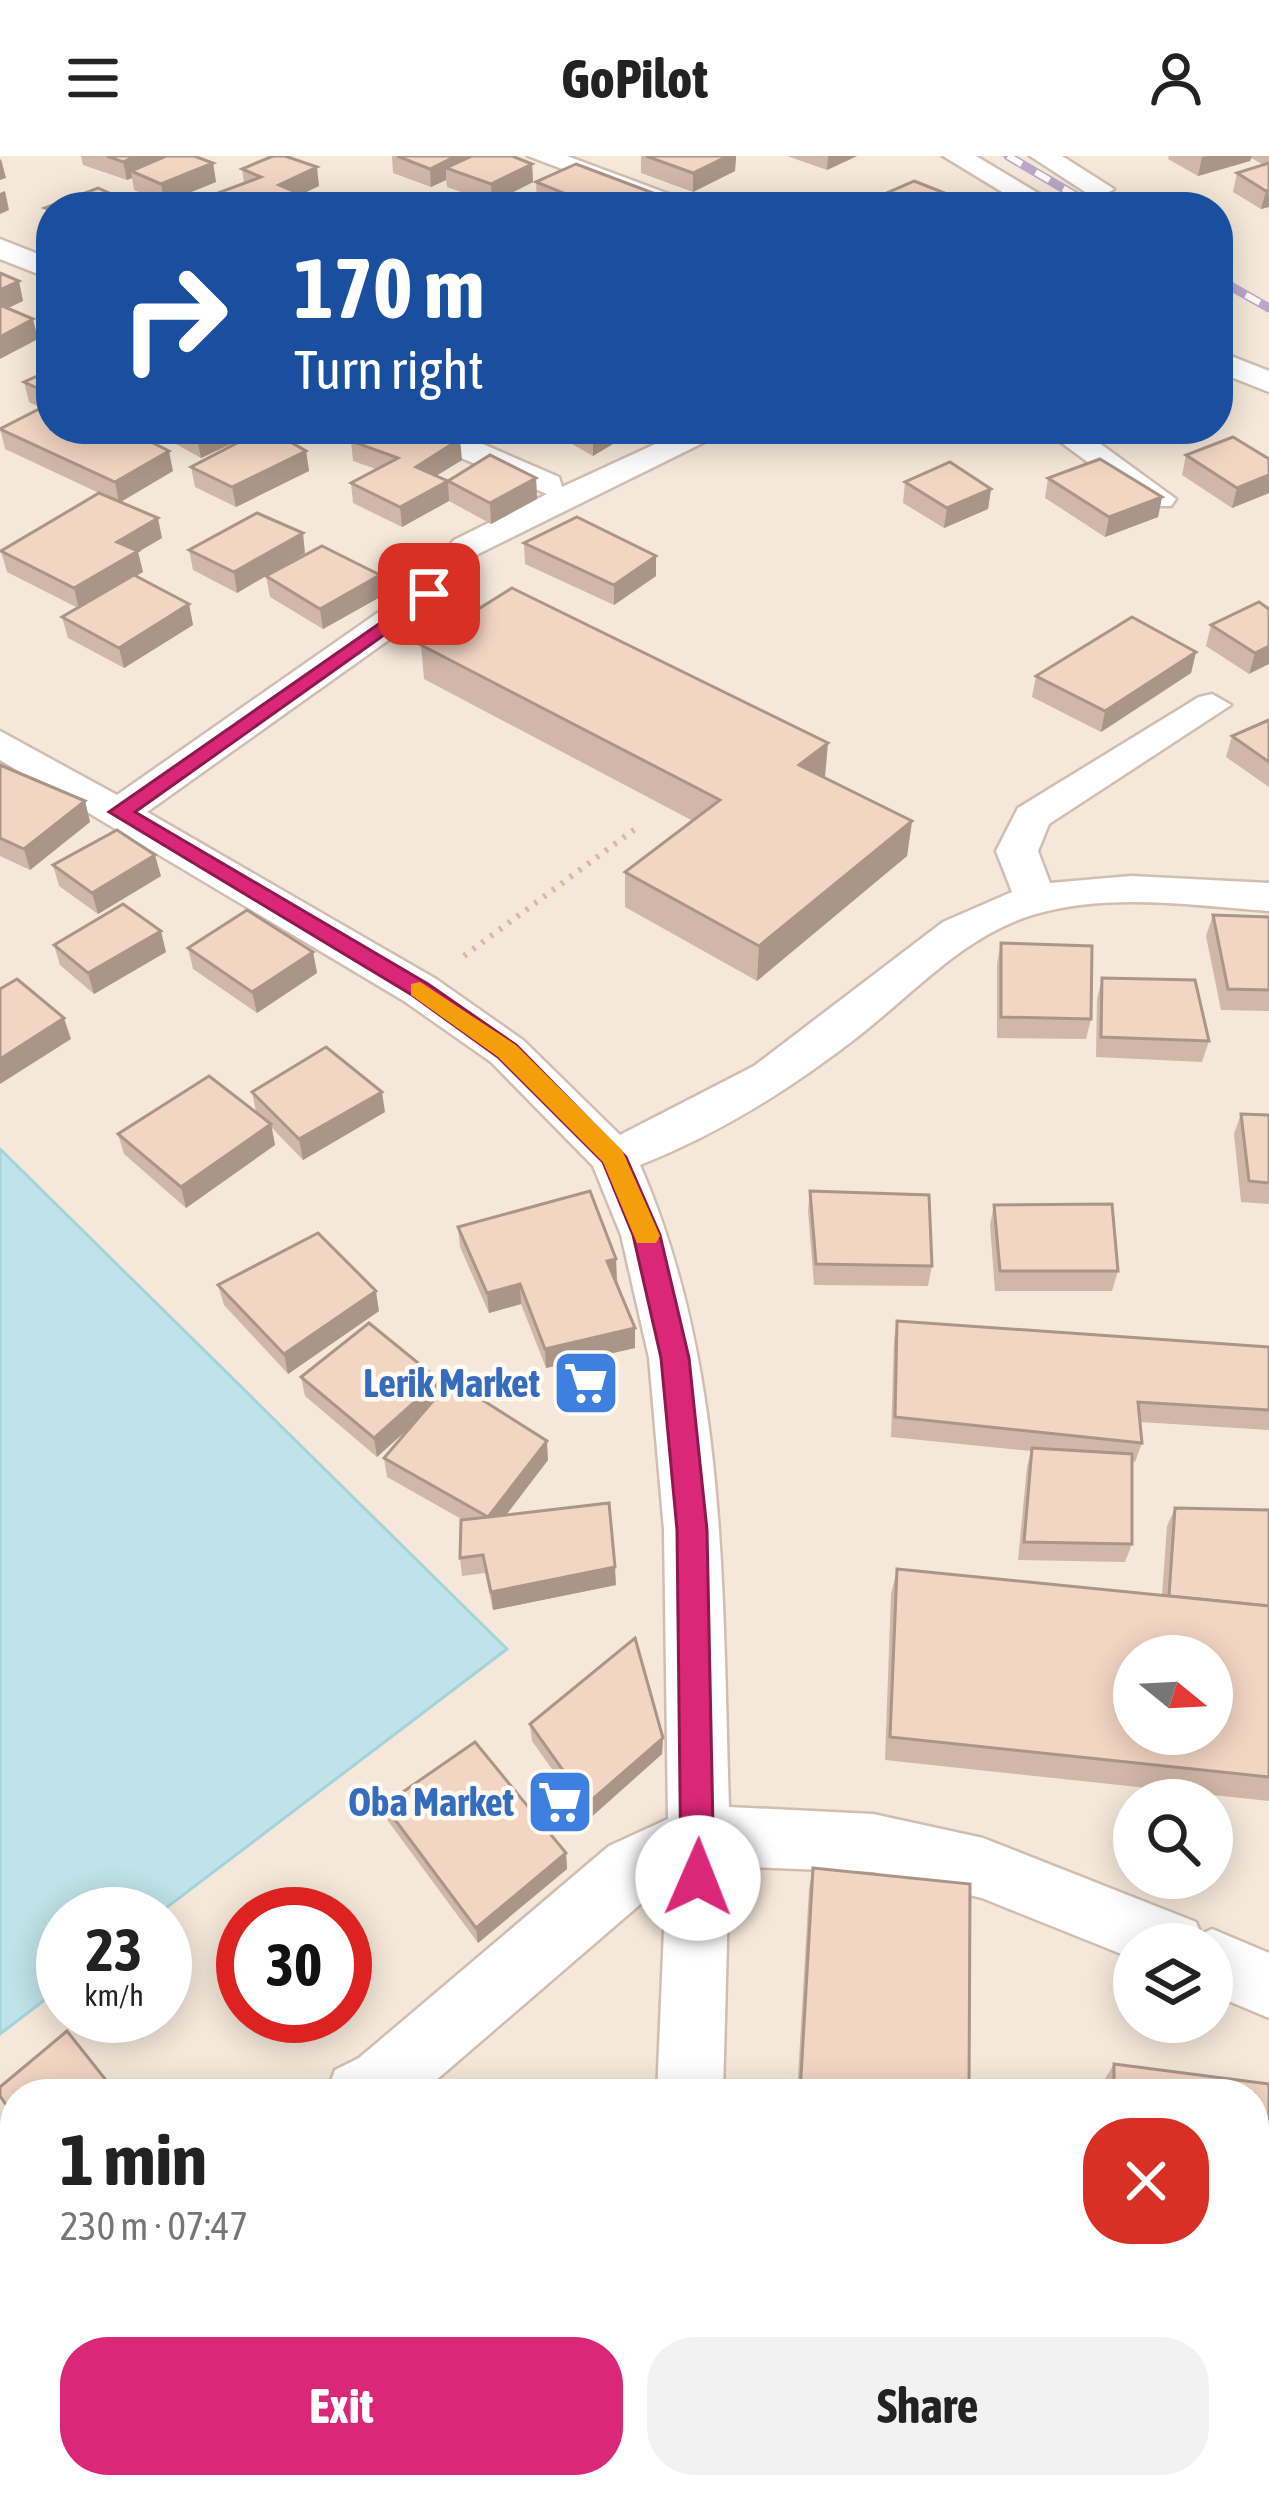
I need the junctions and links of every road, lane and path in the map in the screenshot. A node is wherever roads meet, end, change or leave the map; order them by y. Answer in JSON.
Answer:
{"nodes":[{"id":1,"x":541,"y":156,"type":"edge"},
{"id":2,"x":956,"y":156,"type":"edge"},
{"id":3,"x":1043,"y":156,"type":"edge"},
{"id":4,"x":1100,"y":189,"type":"dead end"},
{"id":5,"x":645,"y":192,"type":"edge"},
{"id":6,"x":1020,"y":192,"type":"edge"},
{"id":7,"x":0,"y":248,"type":"edge"},
{"id":8,"x":36,"y":264,"type":"edge"},
{"id":9,"x":1233,"y":367,"type":"edge"},
{"id":10,"x":1269,"y":383,"type":"edge"},
{"id":11,"x":455,"y":444,"type":"edge"},
{"id":12,"x":681,"y":444,"type":"edge"},
{"id":13,"x":1080,"y":444,"type":"edge"},
{"id":14,"x":570,"y":493,"type":"junction"},
{"id":15,"x":1159,"y":499,"type":"edge"},
{"id":16,"x":1212,"y":705,"type":"dead end"},
{"id":17,"x":0,"y":743,"type":"edge"},
{"id":18,"x":120,"y":812,"type":"junction"},
{"id":19,"x":639,"y":826,"type":"dead end"},
{"id":20,"x":1269,"y":897,"type":"edge"},
{"id":21,"x":1035,"y":899,"type":"junction"},
{"id":22,"x":420,"y":990,"type":"junction"},
{"id":23,"x":614,"y":1157,"type":"junction"},
{"id":24,"x":699,"y":1834,"type":"junction"},
{"id":25,"x":1120,"y":1923,"type":"edge"},
{"id":26,"x":1233,"y":1970,"type":"edge"},
{"id":27,"x":1269,"y":1986,"type":"edge"},
{"id":28,"x":385,"y":2079,"type":"edge"},
{"id":29,"x":691,"y":2079,"type":"edge"}],
"edges":[{"from":1,"to":5,"type":"street"},
{"from":2,"to":6,"type":"street"},
{"from":3,"to":4,"type":"street"},
{"from":7,"to":8,"type":"street"},
{"from":9,"to":10,"type":"street"},
{"from":11,"to":14,"type":"street"},
{"from":12,"to":14,"type":"street"},
{"from":13,"to":15,"type":"street"},
{"from":14,"to":18,"type":"street"},
{"from":16,"to":21,"type":"street"},
{"from":17,"to":18,"type":"street"},
{"from":18,"to":22,"type":"street"},
{"from":19,"to":22,"type":"path"},
{"from":20,"to":21,"type":"street"},
{"from":21,"to":23,"type":"street"},
{"from":22,"to":23,"type":"street"},
{"from":23,"to":24,"type":"street"},
{"from":24,"to":25,"type":"street"},
{"from":24,"to":28,"type":"street"},
{"from":24,"to":29,"type":"street"},
{"from":26,"to":27,"type":"street"}]}
